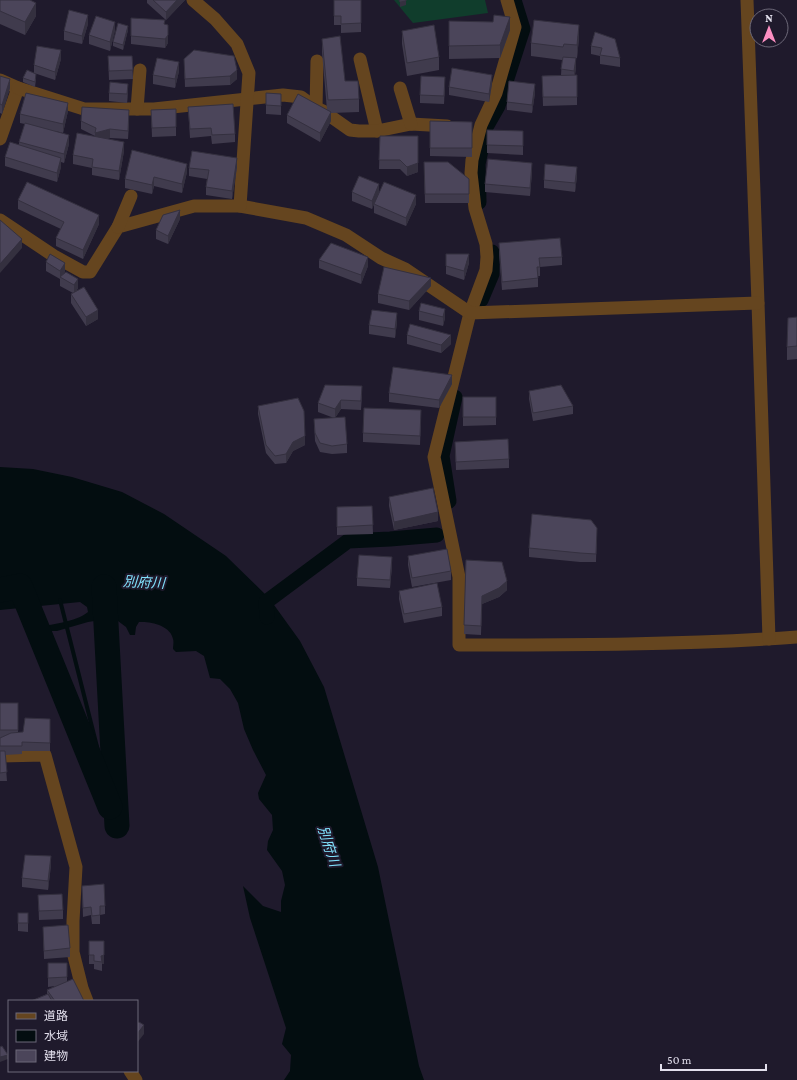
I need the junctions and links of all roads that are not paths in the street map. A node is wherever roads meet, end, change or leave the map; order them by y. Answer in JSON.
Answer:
{"nodes":[{"id":1,"x":193,"y":0,"type":"edge"},
{"id":2,"x":508,"y":0,"type":"edge"},
{"id":3,"x":747,"y":0,"type":"edge"},
{"id":4,"x":360,"y":59,"type":"dead end"},
{"id":5,"x":317,"y":61,"type":"dead end"},
{"id":6,"x":140,"y":70,"type":"dead end"},
{"id":7,"x":0,"y":80,"type":"edge"},
{"id":8,"x":18,"y":88,"type":"junction"},
{"id":9,"x":400,"y":88,"type":"dead end"},
{"id":10,"x":247,"y":99,"type":"junction"},
{"id":11,"x":316,"y":108,"type":"junction"},
{"id":12,"x":137,"y":109,"type":"junction"},
{"id":13,"x":411,"y":124,"type":"junction"},
{"id":14,"x":480,"y":130,"type":"junction"},
{"id":15,"x":377,"y":132,"type":"junction"},
{"id":16,"x":0,"y":139,"type":"edge"},
{"id":17,"x":131,"y":196,"type":"dead end"},
{"id":18,"x":240,"y":206,"type":"junction"},
{"id":19,"x":0,"y":220,"type":"edge"},
{"id":20,"x":118,"y":227,"type":"junction"},
{"id":21,"x":758,"y":303,"type":"junction"},
{"id":22,"x":470,"y":313,"type":"junction"},
{"id":23,"x":797,"y":637,"type":"edge"},
{"id":24,"x":769,"y":639,"type":"junction"},
{"id":25,"x":0,"y":756,"type":"edge"},
{"id":26,"x":87,"y":1000,"type":"edge"}],
"edges":[{"from":1,"to":10,"type":"street"},
{"from":2,"to":14,"type":"street"},
{"from":3,"to":21,"type":"street"},
{"from":4,"to":15,"type":"street"},
{"from":5,"to":11,"type":"street"},
{"from":6,"to":12,"type":"street"},
{"from":7,"to":8,"type":"street"},
{"from":8,"to":12,"type":"street"},
{"from":8,"to":16,"type":"street"},
{"from":9,"to":13,"type":"street"},
{"from":10,"to":11,"type":"street"},
{"from":10,"to":12,"type":"street"},
{"from":10,"to":18,"type":"street"},
{"from":11,"to":15,"type":"street"},
{"from":13,"to":14,"type":"street"},
{"from":13,"to":15,"type":"street"},
{"from":14,"to":22,"type":"street"},
{"from":17,"to":20,"type":"street"},
{"from":18,"to":20,"type":"street"},
{"from":18,"to":22,"type":"street"},
{"from":19,"to":20,"type":"street"},
{"from":21,"to":22,"type":"street"},
{"from":21,"to":24,"type":"street"},
{"from":22,"to":24,"type":"street"},
{"from":23,"to":24,"type":"street"},
{"from":25,"to":26,"type":"street"}]}
